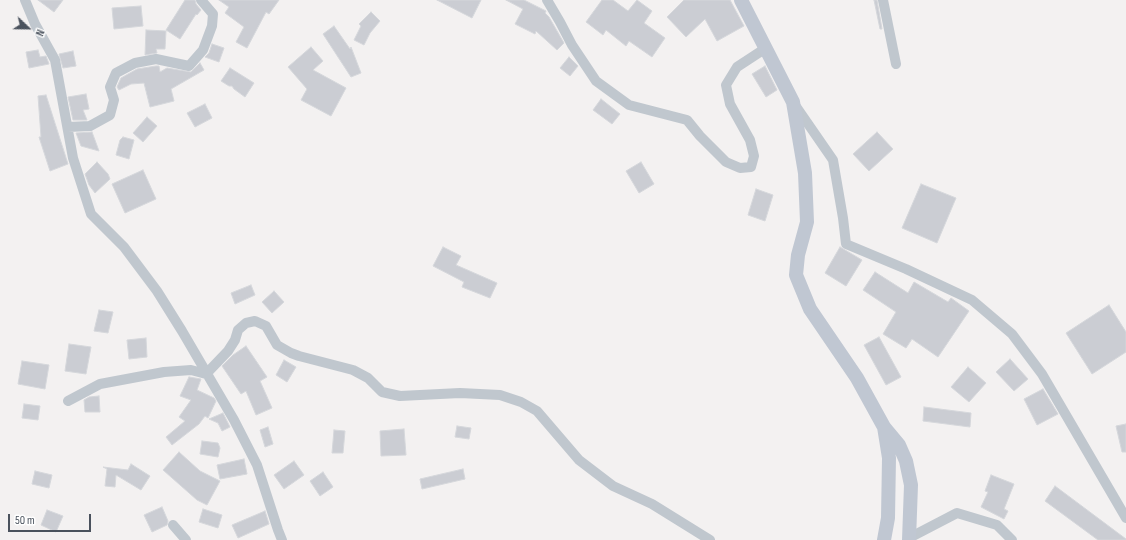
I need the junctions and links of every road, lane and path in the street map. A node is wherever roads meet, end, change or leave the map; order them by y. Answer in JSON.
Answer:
{"nodes":[{"id":1,"x":25,"y":0,"type":"edge"},
{"id":2,"x":201,"y":0,"type":"edge"},
{"id":3,"x":547,"y":0,"type":"edge"},
{"id":4,"x":741,"y":0,"type":"edge"},
{"id":5,"x":883,"y":0,"type":"edge"},
{"id":6,"x":766,"y":48,"type":"junction"},
{"id":7,"x":896,"y":64,"type":"dead end"},
{"id":8,"x":793,"y":102,"type":"junction"},
{"id":9,"x":68,"y":127,"type":"junction"},
{"id":10,"x":206,"y":374,"type":"junction"},
{"id":11,"x":68,"y":401,"type":"dead end"},
{"id":12,"x":884,"y":427,"type":"junction"},
{"id":13,"x":1126,"y":518,"type":"edge"},
{"id":14,"x":173,"y":525,"type":"dead end"},
{"id":15,"x":909,"y":539,"type":"edge"},
{"id":16,"x":186,"y":540,"type":"edge"},
{"id":17,"x":282,"y":540,"type":"edge"},
{"id":18,"x":710,"y":540,"type":"edge"},
{"id":19,"x":884,"y":540,"type":"edge"},
{"id":20,"x":1012,"y":540,"type":"edge"}],
"edges":[{"from":1,"to":9,"type":"street"},
{"from":2,"to":9,"type":"street"},
{"from":3,"to":6,"type":"street"},
{"from":4,"to":6,"type":"street"},
{"from":5,"to":7,"type":"street"},
{"from":6,"to":8,"type":"street"},
{"from":8,"to":12,"type":"street"},
{"from":8,"to":13,"type":"street"},
{"from":9,"to":10,"type":"street"},
{"from":10,"to":11,"type":"street"},
{"from":10,"to":17,"type":"street"},
{"from":10,"to":18,"type":"street"},
{"from":12,"to":15,"type":"street"},
{"from":12,"to":19,"type":"street"},
{"from":14,"to":16,"type":"street"},
{"from":15,"to":20,"type":"street"}]}
